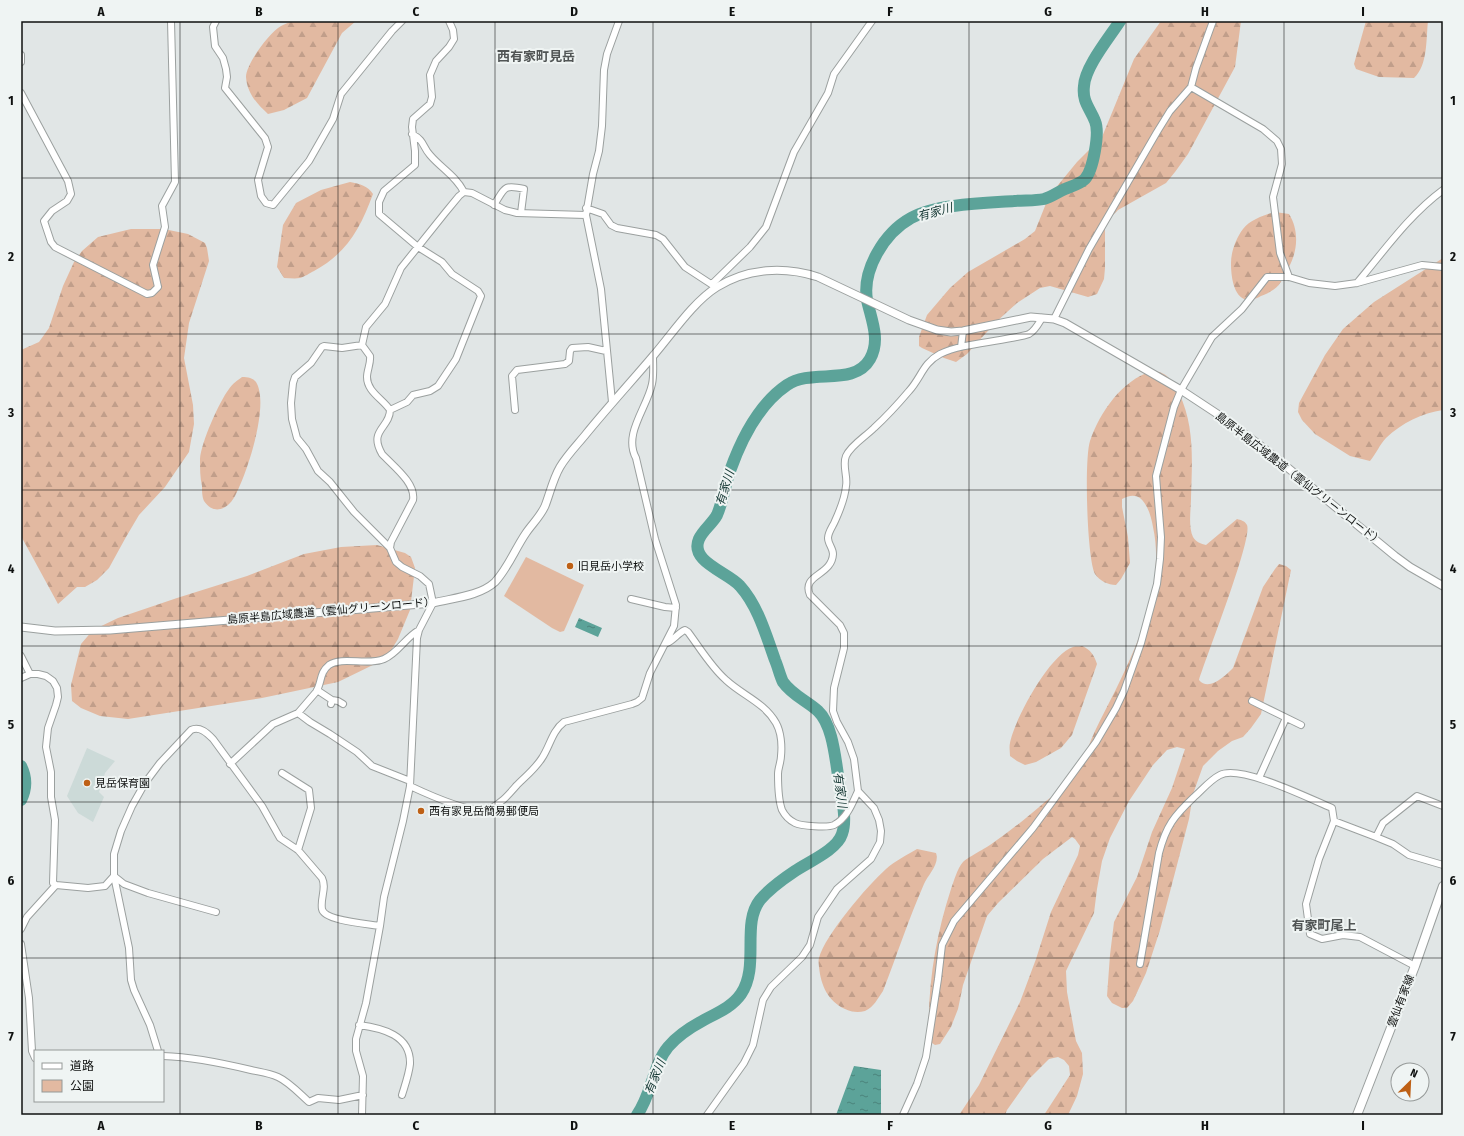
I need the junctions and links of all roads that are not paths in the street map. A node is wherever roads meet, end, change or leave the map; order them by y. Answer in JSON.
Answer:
{"nodes":[{"id":1,"x":171,"y":21,"type":"edge"},
{"id":2,"x":216,"y":21,"type":"edge"},
{"id":3,"x":402,"y":21,"type":"edge"},
{"id":4,"x":449,"y":21,"type":"edge"},
{"id":5,"x":619,"y":21,"type":"edge"},
{"id":6,"x":872,"y":21,"type":"edge"},
{"id":7,"x":1213,"y":21,"type":"edge"},
{"id":8,"x":21,"y":55,"type":"edge"},
{"id":9,"x":21,"y":62,"type":"edge"},
{"id":10,"x":1191,"y":87,"type":"junction"},
{"id":11,"x":21,"y":93,"type":"edge"},
{"id":12,"x":412,"y":134,"type":"junction"},
{"id":13,"x":1443,"y":190,"type":"edge"},
{"id":14,"x":464,"y":192,"type":"junction"},
{"id":15,"x":494,"y":205,"type":"junction"},
{"id":16,"x":586,"y":212,"type":"junction"},
{"id":17,"x":521,"y":213,"type":"junction"},
{"id":18,"x":418,"y":247,"type":"junction"},
{"id":19,"x":1443,"y":267,"type":"edge"},
{"id":20,"x":1290,"y":277,"type":"junction"},
{"id":21,"x":1357,"y":283,"type":"junction"},
{"id":22,"x":714,"y":286,"type":"junction"},
{"id":23,"x":1042,"y":318,"type":"junction"},
{"id":24,"x":1054,"y":319,"type":"junction"},
{"id":25,"x":963,"y":331,"type":"junction"},
{"id":26,"x":362,"y":345,"type":"junction"},
{"id":27,"x":961,"y":347,"type":"junction"},
{"id":28,"x":606,"y":351,"type":"junction"},
{"id":29,"x":653,"y":356,"type":"junction"},
{"id":30,"x":1181,"y":390,"type":"junction"},
{"id":31,"x":612,"y":402,"type":"junction"},
{"id":32,"x":390,"y":410,"type":"junction"},
{"id":33,"x":515,"y":410,"type":"dead end"},
{"id":34,"x":390,"y":548,"type":"junction"},
{"id":35,"x":1443,"y":586,"type":"edge"},
{"id":36,"x":631,"y":599,"type":"dead end"},
{"id":37,"x":433,"y":603,"type":"junction"},
{"id":38,"x":676,"y":608,"type":"junction"},
{"id":39,"x":21,"y":627,"type":"edge"},
{"id":40,"x":419,"y":630,"type":"junction"},
{"id":41,"x":667,"y":643,"type":"junction"},
{"id":42,"x":21,"y":656,"type":"edge"},
{"id":43,"x":30,"y":674,"type":"junction"},
{"id":44,"x":21,"y":678,"type":"edge"},
{"id":45,"x":317,"y":690,"type":"junction"},
{"id":46,"x":1252,"y":701,"type":"dead end"},
{"id":47,"x":343,"y":704,"type":"dead end"},
{"id":48,"x":298,"y":713,"type":"junction"},
{"id":49,"x":1286,"y":718,"type":"junction"},
{"id":50,"x":1301,"y":725,"type":"dead end"},
{"id":51,"x":230,"y":764,"type":"junction"},
{"id":52,"x":282,"y":773,"type":"dead end"},
{"id":53,"x":1259,"y":778,"type":"junction"},
{"id":54,"x":410,"y":784,"type":"junction"},
{"id":55,"x":858,"y":791,"type":"junction"},
{"id":56,"x":1443,"y":806,"type":"edge"},
{"id":57,"x":1334,"y":821,"type":"junction"},
{"id":58,"x":1376,"y":837,"type":"junction"},
{"id":59,"x":298,"y":850,"type":"junction"},
{"id":60,"x":1443,"y":866,"type":"edge"},
{"id":61,"x":114,"y":876,"type":"junction"},
{"id":62,"x":56,"y":885,"type":"junction"},
{"id":63,"x":1443,"y":886,"type":"edge"},
{"id":64,"x":216,"y":912,"type":"dead end"},
{"id":65,"x":380,"y":926,"type":"junction"},
{"id":66,"x":21,"y":929,"type":"edge"},
{"id":67,"x":21,"y":944,"type":"edge"},
{"id":68,"x":1140,"y":964,"type":"dead end"},
{"id":69,"x":1415,"y":966,"type":"junction"},
{"id":70,"x":359,"y":1025,"type":"junction"},
{"id":71,"x":158,"y":1050,"type":"edge"},
{"id":72,"x":34,"y":1056,"type":"edge"},
{"id":73,"x":164,"y":1056,"type":"edge"},
{"id":74,"x":402,"y":1095,"type":"dead end"},
{"id":75,"x":363,"y":1096,"type":"junction"},
{"id":76,"x":362,"y":1115,"type":"edge"},
{"id":77,"x":707,"y":1115,"type":"edge"},
{"id":78,"x":903,"y":1115,"type":"edge"},
{"id":79,"x":1357,"y":1115,"type":"edge"}],
"edges":[{"from":1,"to":11,"type":"street"},
{"from":2,"to":3,"type":"street"},
{"from":4,"to":12,"type":"street"},
{"from":5,"to":16,"type":"street"},
{"from":6,"to":22,"type":"street"},
{"from":7,"to":10,"type":"street"},
{"from":8,"to":9,"type":"street"},
{"from":10,"to":20,"type":"street"},
{"from":10,"to":24,"type":"street"},
{"from":12,"to":14,"type":"street"},
{"from":12,"to":18,"type":"street"},
{"from":13,"to":21,"type":"street"},
{"from":14,"to":15,"type":"street"},
{"from":14,"to":18,"type":"street"},
{"from":15,"to":17,"type":"street"},
{"from":15,"to":17,"type":"street"},
{"from":16,"to":17,"type":"street"},
{"from":16,"to":22,"type":"street"},
{"from":16,"to":28,"type":"street"},
{"from":18,"to":26,"type":"street"},
{"from":18,"to":32,"type":"street"},
{"from":19,"to":21,"type":"street"},
{"from":20,"to":21,"type":"street"},
{"from":20,"to":30,"type":"street"},
{"from":22,"to":25,"type":"street","name":"島原半島広域農道（雲仙グリーンロード）"},
{"from":22,"to":29,"type":"street","name":"島原半島広域農道（雲仙グリーンロード）"},
{"from":23,"to":24,"type":"street","name":"島原半島広域農道（雲仙グリーンロード）"},
{"from":23,"to":25,"type":"street","name":"島原半島広域農道（雲仙グリーンロード）"},
{"from":23,"to":27,"type":"street"},
{"from":24,"to":30,"type":"street","name":"島原半島広域農道（雲仙グリーンロード）"},
{"from":25,"to":27,"type":"street"},
{"from":26,"to":32,"type":"street"},
{"from":26,"to":34,"type":"street"},
{"from":27,"to":55,"type":"street"},
{"from":28,"to":31,"type":"street"},
{"from":28,"to":33,"type":"street"},
{"from":29,"to":31,"type":"street","name":"島原半島広域農道（雲仙グリーンロード）"},
{"from":29,"to":38,"type":"street"},
{"from":30,"to":35,"type":"street","name":"島原半島広域農道（雲仙グリーンロード）"},
{"from":30,"to":78,"type":"street"},
{"from":31,"to":37,"type":"street","name":"島原半島広域農道（雲仙グリーンロード）"},
{"from":32,"to":34,"type":"street"},
{"from":34,"to":37,"type":"street"},
{"from":36,"to":38,"type":"street"},
{"from":37,"to":39,"type":"street","name":"島原半島広域農道（雲仙グリーンロード）"},
{"from":37,"to":40,"type":"street"},
{"from":38,"to":41,"type":"street"},
{"from":40,"to":45,"type":"street"},
{"from":40,"to":54,"type":"street"},
{"from":41,"to":54,"type":"street"},
{"from":41,"to":55,"type":"street"},
{"from":42,"to":43,"type":"street"},
{"from":43,"to":44,"type":"street"},
{"from":43,"to":62,"type":"street"},
{"from":45,"to":47,"type":"street"},
{"from":45,"to":48,"type":"street"},
{"from":46,"to":49,"type":"street"},
{"from":48,"to":51,"type":"street"},
{"from":48,"to":54,"type":"street"},
{"from":49,"to":50,"type":"street"},
{"from":49,"to":53,"type":"street"},
{"from":51,"to":59,"type":"street"},
{"from":51,"to":61,"type":"street"},
{"from":52,"to":59,"type":"street"},
{"from":53,"to":57,"type":"street"},
{"from":53,"to":68,"type":"street"},
{"from":54,"to":65,"type":"street"},
{"from":55,"to":77,"type":"street"},
{"from":56,"to":58,"type":"street"},
{"from":57,"to":58,"type":"street"},
{"from":57,"to":69,"type":"street"},
{"from":58,"to":60,"type":"street"},
{"from":59,"to":65,"type":"street"},
{"from":61,"to":62,"type":"street"},
{"from":61,"to":64,"type":"street"},
{"from":61,"to":71,"type":"street"},
{"from":62,"to":66,"type":"street"},
{"from":63,"to":69,"type":"main road","name":"雲仙有家線"},
{"from":65,"to":70,"type":"street"},
{"from":67,"to":72,"type":"street"},
{"from":69,"to":79,"type":"main road","name":"雲仙有家線"},
{"from":70,"to":74,"type":"street"},
{"from":70,"to":75,"type":"street"},
{"from":73,"to":75,"type":"street"},
{"from":75,"to":76,"type":"street"}]}
